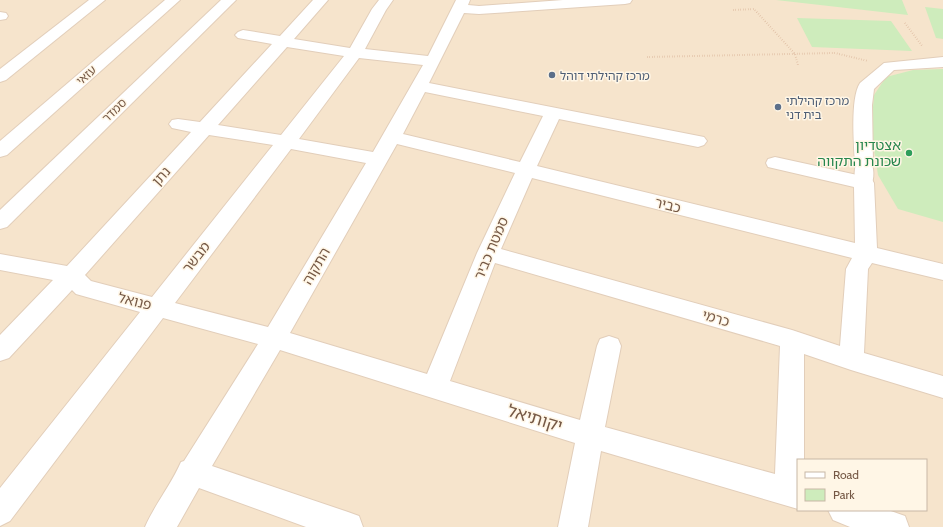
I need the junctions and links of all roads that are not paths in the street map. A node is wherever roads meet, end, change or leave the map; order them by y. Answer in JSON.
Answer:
{"nodes":[{"id":1,"x":98,"y":0,"type":"edge"},
{"id":2,"x":173,"y":0,"type":"edge"},
{"id":3,"x":229,"y":0,"type":"edge"},
{"id":4,"x":321,"y":0,"type":"edge"},
{"id":5,"x":386,"y":0,"type":"edge"},
{"id":6,"x":625,"y":0,"type":"edge"},
{"id":7,"x":549,"y":3,"type":"edge"},
{"id":8,"x":460,"y":4,"type":"edge"},
{"id":9,"x":243,"y":36,"type":"dead end"},
{"id":10,"x":283,"y":42,"type":"junction"},
{"id":11,"x":355,"y":54,"type":"junction"},
{"id":12,"x":433,"y":61,"type":"junction"},
{"id":13,"x":939,"y":62,"type":"edge"},
{"id":14,"x":0,"y":77,"type":"edge"},
{"id":15,"x":420,"y":86,"type":"junction"},
{"id":16,"x":552,"y":112,"type":"junction"},
{"id":17,"x":178,"y":124,"type":"dead end"},
{"id":18,"x":205,"y":128,"type":"junction"},
{"id":19,"x":392,"y":137,"type":"junction"},
{"id":20,"x":698,"y":141,"type":"dead end"},
{"id":21,"x":286,"y":142,"type":"junction"},
{"id":22,"x":0,"y":151,"type":"edge"},
{"id":23,"x":378,"y":159,"type":"junction"},
{"id":24,"x":775,"y":162,"type":"dead end"},
{"id":25,"x":864,"y":163,"type":"joint"},
{"id":26,"x":525,"y":170,"type":"junction"},
{"id":27,"x":864,"y":183,"type":"junction"},
{"id":28,"x":0,"y":222,"type":"edge"},
{"id":29,"x":488,"y":253,"type":"junction"},
{"id":30,"x":866,"y":253,"type":"junction"},
{"id":31,"x":0,"y":262,"type":"edge"},
{"id":32,"x":943,"y":272,"type":"edge"},
{"id":33,"x":72,"y":275,"type":"junction"},
{"id":34,"x":158,"y":306,"type":"junction"},
{"id":35,"x":274,"y":338,"type":"junction"},
{"id":36,"x":792,"y":340,"type":"junction"},
{"id":37,"x":609,"y":346,"type":"dead end"},
{"id":38,"x":0,"y":351,"type":"edge"},
{"id":39,"x":851,"y":360,"type":"junction"},
{"id":40,"x":435,"y":387,"type":"junction"},
{"id":41,"x":943,"y":387,"type":"edge"},
{"id":42,"x":590,"y":435,"type":"junction"},
{"id":43,"x":191,"y":472,"type":"junction"},
{"id":44,"x":794,"y":493,"type":"edge"},
{"id":45,"x":0,"y":511,"type":"edge"},
{"id":46,"x":846,"y":511,"type":"edge"},
{"id":47,"x":160,"y":527,"type":"edge"},
{"id":48,"x":348,"y":527,"type":"edge"},
{"id":49,"x":573,"y":527,"type":"edge"},
{"id":50,"x":894,"y":527,"type":"edge"}],
"edges":[{"from":1,"to":14,"type":"street"},
{"from":2,"to":22,"type":"street","name":"עזאי"},
{"from":3,"to":28,"type":"street","name":"סמדר"},
{"from":4,"to":10,"type":"street","name":"נתן"},
{"from":5,"to":11,"type":"street","name":"מבשר"},
{"from":6,"to":7,"type":"street"},
{"from":7,"to":8,"type":"street"},
{"from":8,"to":12,"type":"street","name":"התקוה"},
{"from":9,"to":10,"type":"street"},
{"from":10,"to":11,"type":"street"},
{"from":10,"to":18,"type":"street","name":"נתן"},
{"from":11,"to":12,"type":"street"},
{"from":11,"to":21,"type":"street","name":"מבשר"},
{"from":12,"to":15,"type":"street","name":"התקוה"},
{"from":13,"to":25,"type":"street"},
{"from":15,"to":16,"type":"street"},
{"from":15,"to":19,"type":"street","name":"התקוה"},
{"from":16,"to":20,"type":"street"},
{"from":16,"to":26,"type":"street","name":"סמטת כביר"},
{"from":17,"to":18,"type":"street"},
{"from":18,"to":21,"type":"street"},
{"from":18,"to":33,"type":"street","name":"נתן"},
{"from":19,"to":23,"type":"street","name":"התקוה"},
{"from":19,"to":26,"type":"street","name":"כביר"},
{"from":21,"to":23,"type":"street"},
{"from":21,"to":34,"type":"street","name":"מבשר"},
{"from":23,"to":35,"type":"street","name":"התקוה"},
{"from":24,"to":27,"type":"street"},
{"from":25,"to":27,"type":"street"},
{"from":26,"to":29,"type":"street","name":"סמטת כביר"},
{"from":26,"to":30,"type":"street","name":"כביר"},
{"from":27,"to":30,"type":"street"},
{"from":29,"to":36,"type":"street","name":"כרמי"},
{"from":29,"to":40,"type":"street","name":"סמטת כביר"},
{"from":30,"to":32,"type":"street","name":"כביר"},
{"from":30,"to":39,"type":"street"},
{"from":31,"to":33,"type":"street"},
{"from":33,"to":34,"type":"street","name":"פנואל"},
{"from":33,"to":38,"type":"street","name":"נתן"},
{"from":34,"to":35,"type":"street","name":"פנואל"},
{"from":34,"to":45,"type":"street","name":"מבשר"},
{"from":35,"to":40,"type":"street","name":"יקותיאל"},
{"from":35,"to":43,"type":"street","name":"התקוה"},
{"from":36,"to":39,"type":"street","name":"כרמי"},
{"from":36,"to":44,"type":"street"},
{"from":37,"to":42,"type":"street"},
{"from":39,"to":41,"type":"street","name":"כרמי"},
{"from":40,"to":42,"type":"street","name":"יקותיאל"},
{"from":42,"to":44,"type":"street","name":"יקותיאל"},
{"from":42,"to":49,"type":"street"},
{"from":43,"to":47,"type":"street","name":"התקוה"},
{"from":43,"to":48,"type":"street"},
{"from":46,"to":50,"type":"street"}]}
